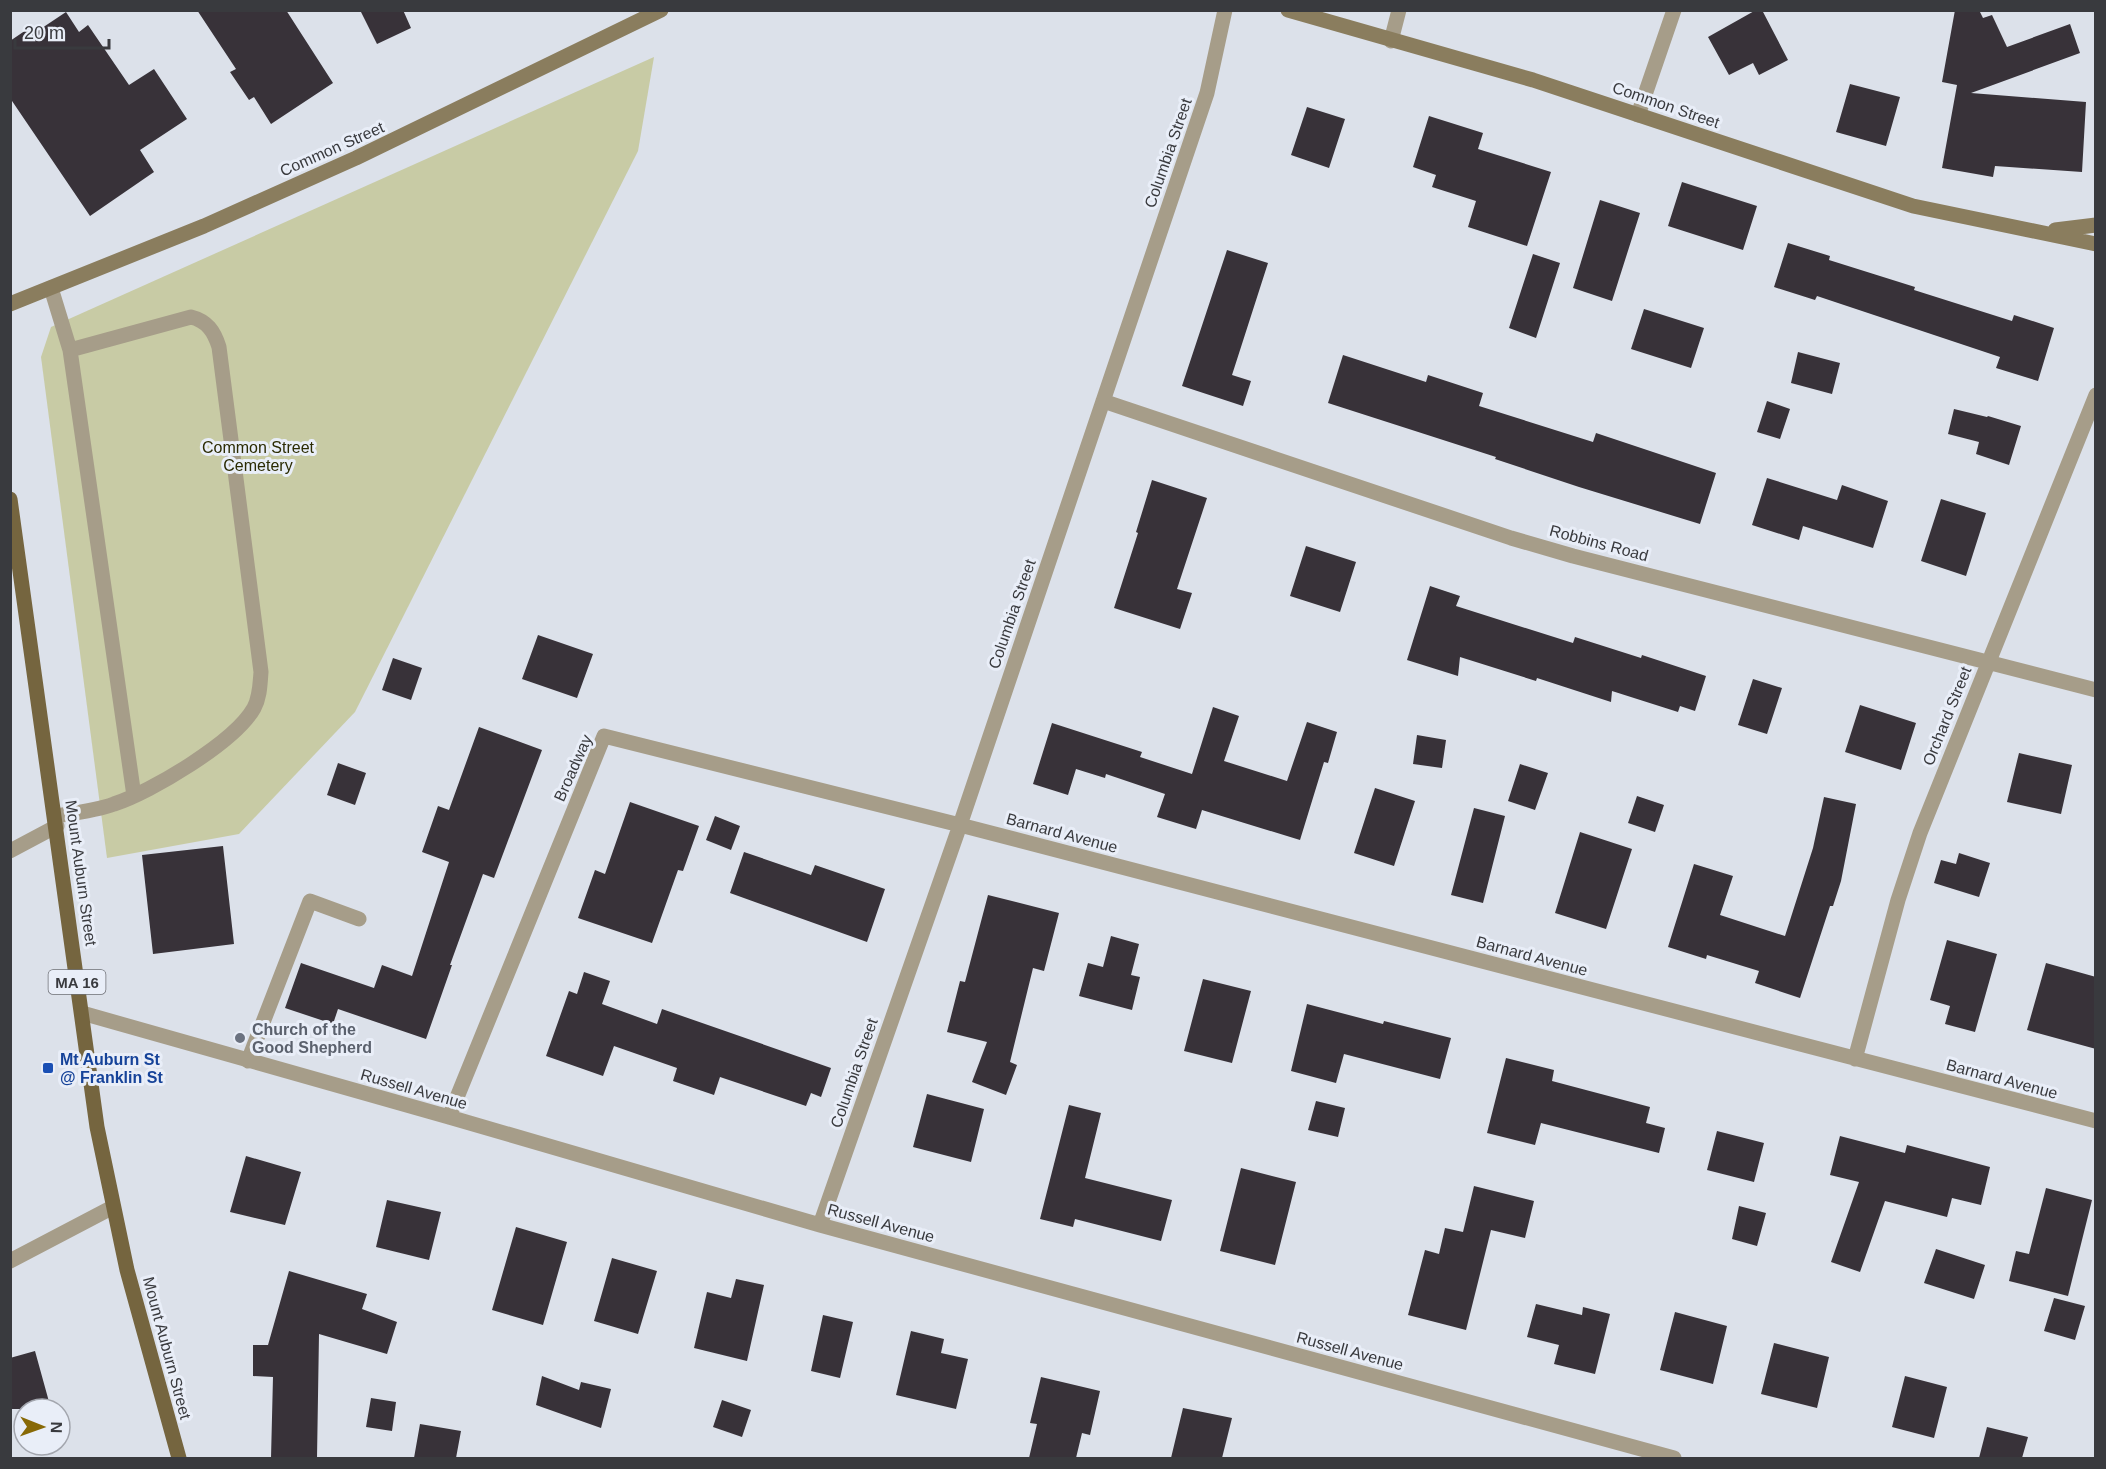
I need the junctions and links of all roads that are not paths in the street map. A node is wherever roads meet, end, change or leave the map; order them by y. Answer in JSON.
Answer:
{"nodes":[{"id":1,"x":661,"y":10,"type":"edge"},
{"id":2,"x":1226,"y":10,"type":"edge"},
{"id":3,"x":1288,"y":10,"type":"edge"},
{"id":4,"x":1399,"y":10,"type":"edge"},
{"id":5,"x":1674,"y":10,"type":"edge"},
{"id":6,"x":1391,"y":41,"type":"junction"},
{"id":7,"x":1638,"y":115,"type":"junction"},
{"id":8,"x":2096,"y":225,"type":"edge"},
{"id":9,"x":2034,"y":230,"type":"junction"},
{"id":10,"x":2096,"y":244,"type":"edge"},
{"id":11,"x":51,"y":288,"type":"junction"},
{"id":12,"x":10,"y":304,"type":"edge"},
{"id":13,"x":70,"y":350,"type":"junction"},
{"id":14,"x":2096,"y":395,"type":"edge"},
{"id":15,"x":1103,"y":401,"type":"junction"},
{"id":16,"x":10,"y":500,"type":"edge"},
{"id":17,"x":15,"y":555,"type":"edge"},
{"id":18,"x":1988,"y":662,"type":"junction"},
{"id":19,"x":2096,"y":690,"type":"edge"},
{"id":20,"x":134,"y":796,"type":"junction"},
{"id":21,"x":56,"y":821,"type":"junction"},
{"id":22,"x":960,"y":825,"type":"junction"},
{"id":23,"x":10,"y":851,"type":"edge"},
{"id":24,"x":359,"y":919,"type":"dead end"},
{"id":25,"x":82,"y":1013,"type":"junction"},
{"id":26,"x":1855,"y":1059,"type":"junction"},
{"id":27,"x":248,"y":1061,"type":"junction"},
{"id":28,"x":449,"y":1117,"type":"junction"},
{"id":29,"x":2096,"y":1121,"type":"edge"},
{"id":30,"x":113,"y":1207,"type":"junction"},
{"id":31,"x":820,"y":1225,"type":"junction"},
{"id":32,"x":10,"y":1261,"type":"edge"},
{"id":33,"x":178,"y":1458,"type":"edge"},
{"id":34,"x":1674,"y":1458,"type":"edge"}],
"edges":[{"from":1,"to":11,"type":"main road","name":"Common Street"},
{"from":2,"to":15,"type":"street","name":"Columbia Street"},
{"from":3,"to":6,"type":"main road","name":"Common Street"},
{"from":4,"to":6,"type":"street"},
{"from":5,"to":7,"type":"street"},
{"from":6,"to":7,"type":"main road","name":"Common Street"},
{"from":7,"to":9,"type":"main road","name":"Common Street"},
{"from":8,"to":9,"type":"main road","name":"Common Street"},
{"from":9,"to":10,"type":"main road","name":"Common Street"},
{"from":11,"to":12,"type":"main road","name":"Common Street"},
{"from":11,"to":13,"type":"street"},
{"from":13,"to":20,"type":"street"},
{"from":13,"to":20,"type":"street"},
{"from":14,"to":18,"type":"street","name":"Orchard Street"},
{"from":15,"to":18,"type":"street","name":"Robbins Road"},
{"from":15,"to":22,"type":"street","name":"Columbia Street"},
{"from":16,"to":17,"type":"main road","name":"Mount Auburn Street","number":"MA 16"},
{"from":17,"to":21,"type":"main road","name":"Mount Auburn Street","number":"MA 16"},
{"from":18,"to":19,"type":"street","name":"Robbins Road"},
{"from":18,"to":26,"type":"street","name":"Orchard Street"},
{"from":20,"to":21,"type":"street"},
{"from":21,"to":23,"type":"street"},
{"from":21,"to":25,"type":"main road","name":"Mount Auburn Street","number":"MA 16"},
{"from":22,"to":26,"type":"street","name":"Barnard Avenue"},
{"from":22,"to":28,"type":"street","name":"Broadway"},
{"from":22,"to":31,"type":"street","name":"Columbia Street"},
{"from":24,"to":27,"type":"street"},
{"from":25,"to":27,"type":"street","name":"Russell Avenue"},
{"from":25,"to":30,"type":"main road","name":"Mount Auburn Street","number":"MA 16"},
{"from":26,"to":29,"type":"street","name":"Barnard Avenue"},
{"from":27,"to":28,"type":"street","name":"Russell Avenue"},
{"from":28,"to":31,"type":"street","name":"Russell Avenue"},
{"from":30,"to":32,"type":"street"},
{"from":30,"to":33,"type":"main road","name":"Mount Auburn Street","number":"MA 16"},
{"from":31,"to":34,"type":"street","name":"Russell Avenue"}]}
